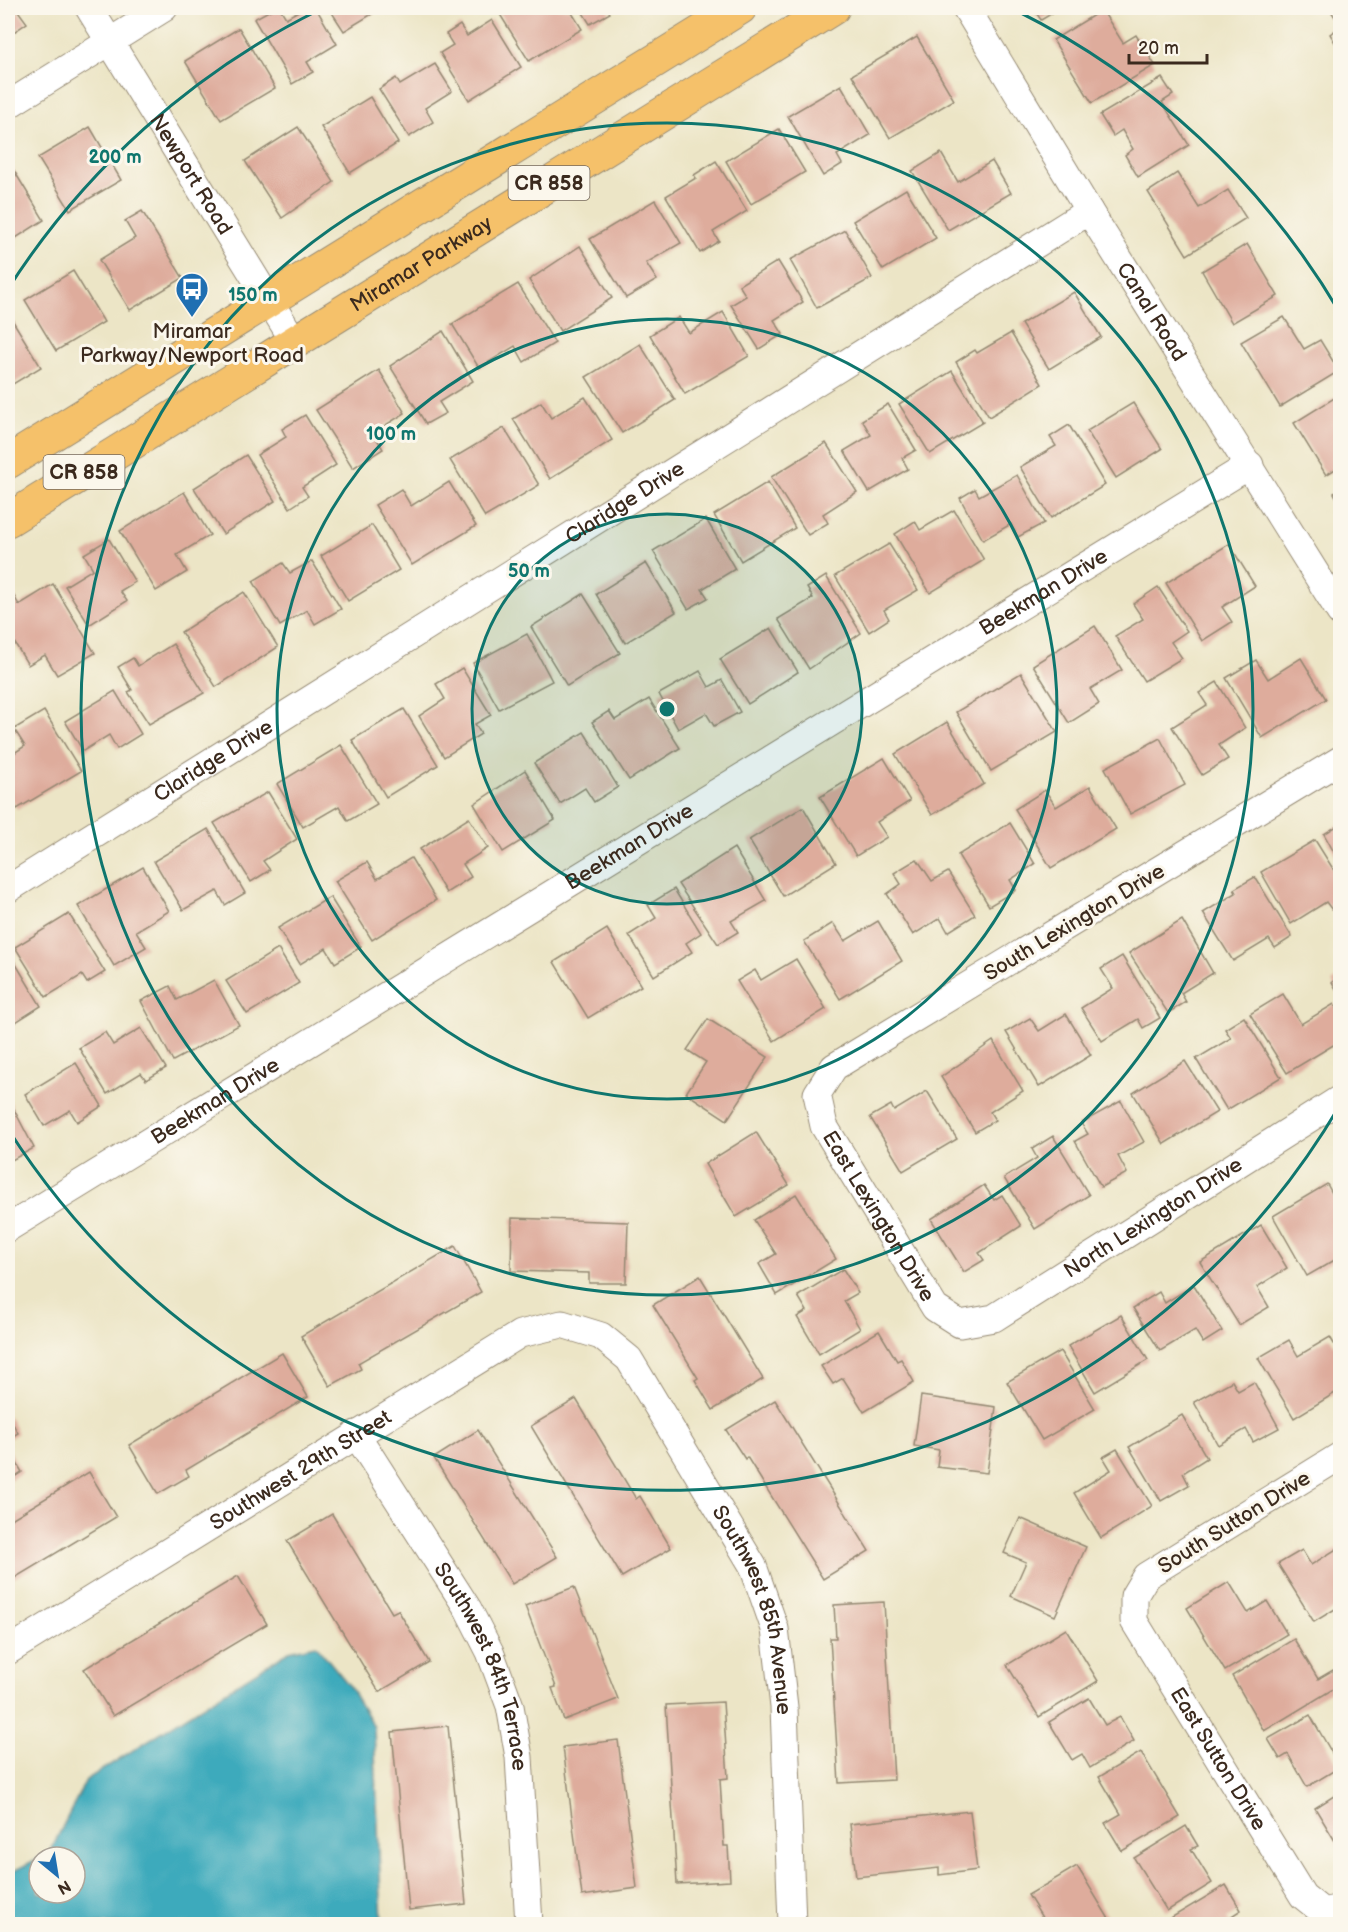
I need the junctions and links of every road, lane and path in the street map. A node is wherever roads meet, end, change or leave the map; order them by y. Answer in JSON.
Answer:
{"nodes":[{"id":1,"x":89,"y":8,"type":"edge"},
{"id":2,"x":164,"y":8,"type":"edge"},
{"id":3,"x":740,"y":8,"type":"edge"},
{"id":4,"x":833,"y":8,"type":"edge"},
{"id":5,"x":966,"y":8,"type":"edge"},
{"id":6,"x":110,"y":41,"type":"junction"},
{"id":7,"x":8,"y":105,"type":"edge"},
{"id":8,"x":1089,"y":212,"type":"junction"},
{"id":9,"x":268,"y":301,"type":"junction"},
{"id":10,"x":294,"y":341,"type":"junction"},
{"id":11,"x":8,"y":462,"type":"edge"},
{"id":12,"x":1250,"y":465,"type":"junction"},
{"id":13,"x":8,"y":520,"type":"edge"},
{"id":14,"x":1341,"y":612,"type":"edge"},
{"id":15,"x":1341,"y":760,"type":"edge"},
{"id":16,"x":8,"y":889,"type":"edge"},
{"id":17,"x":818,"y":1094,"type":"joint"},
{"id":18,"x":1341,"y":1099,"type":"edge"},
{"id":19,"x":8,"y":1228,"type":"edge"},
{"id":20,"x":960,"y":1324,"type":"joint"},
{"id":21,"x":601,"y":1336,"type":"joint"},
{"id":22,"x":356,"y":1434,"type":"junction"},
{"id":23,"x":1341,"y":1456,"type":"edge"},
{"id":24,"x":1134,"y":1596,"type":"joint"},
{"id":25,"x":8,"y":1651,"type":"edge"},
{"id":26,"x":1332,"y":1910,"type":"edge"},
{"id":27,"x":529,"y":1924,"type":"edge"},
{"id":28,"x":792,"y":1924,"type":"edge"}],
"edges":[{"from":1,"to":6,"type":"street","name":"Newport Road"},
{"from":2,"to":6,"type":"street"},
{"from":3,"to":9,"type":"main road","number":"CR 858"},
{"from":4,"to":10,"type":"main road","name":"Miramar Parkway","number":"CR 858"},
{"from":5,"to":8,"type":"street","name":"Canal Road"},
{"from":6,"to":7,"type":"street"},
{"from":6,"to":9,"type":"street","name":"Newport Road"},
{"from":8,"to":12,"type":"street","name":"Canal Road"},
{"from":8,"to":16,"type":"street","name":"Claridge Drive"},
{"from":9,"to":10,"type":"street","name":"Newport Road"},
{"from":9,"to":11,"type":"main road","number":"CR 858"},
{"from":10,"to":13,"type":"main road","name":"Miramar Parkway","number":"CR 858"},
{"from":12,"to":14,"type":"street","name":"Canal Road"},
{"from":12,"to":19,"type":"street","name":"Beekman Drive"},
{"from":15,"to":17,"type":"street","name":"South Lexington Drive"},
{"from":17,"to":20,"type":"street","name":"East Lexington Drive"},
{"from":18,"to":20,"type":"street","name":"North Lexington Drive"},
{"from":21,"to":22,"type":"street","name":"Southwest 29th Street"},
{"from":21,"to":28,"type":"street","name":"Southwest 85th Avenue"},
{"from":22,"to":25,"type":"street","name":"Southwest 29th Street"},
{"from":22,"to":27,"type":"street","name":"Southwest 84th Terrace"},
{"from":23,"to":24,"type":"street","name":"South Sutton Drive"},
{"from":24,"to":26,"type":"street","name":"East Sutton Drive"}]}
